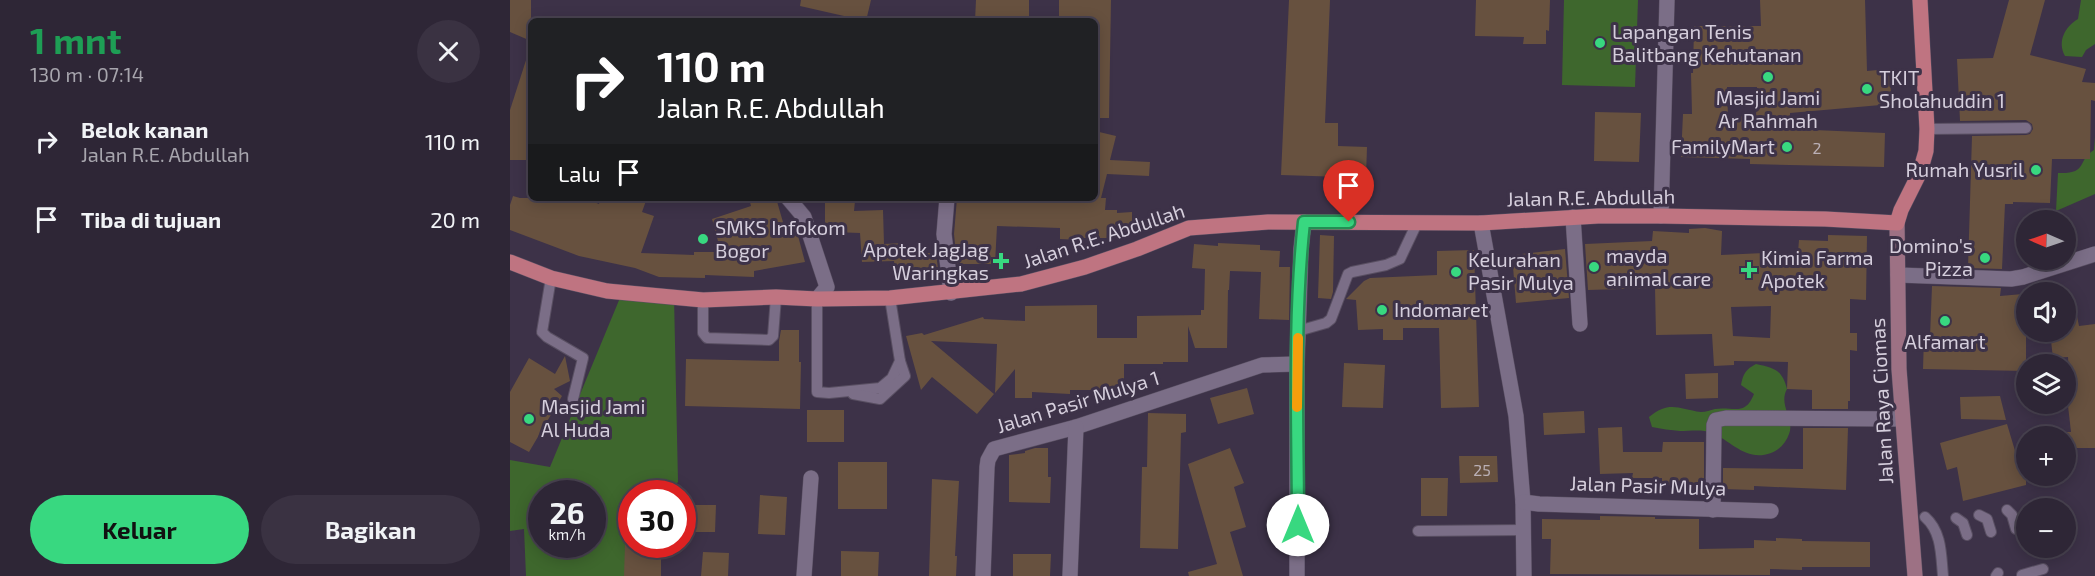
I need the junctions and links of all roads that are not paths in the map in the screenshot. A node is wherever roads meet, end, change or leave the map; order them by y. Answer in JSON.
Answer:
{"nodes":[{"id":1,"x":1667,"y":0,"type":"edge"},
{"id":2,"x":1920,"y":0,"type":"edge"},
{"id":3,"x":2026,"y":128,"type":"dead end"},
{"id":4,"x":1927,"y":129,"type":"junction"},
{"id":5,"x":791,"y":201,"type":"edge"},
{"id":6,"x":947,"y":201,"type":"edge"},
{"id":7,"x":1660,"y":216,"type":"junction"},
{"id":8,"x":1573,"y":217,"type":"junction"},
{"id":9,"x":1304,"y":222,"type":"junction"},
{"id":10,"x":1480,"y":222,"type":"junction"},
{"id":11,"x":1417,"y":223,"type":"junction"},
{"id":12,"x":1897,"y":223,"type":"junction"},
{"id":13,"x":2095,"y":254,"type":"edge"},
{"id":14,"x":510,"y":262,"type":"edge"},
{"id":15,"x":1898,"y":275,"type":"junction"},
{"id":16,"x":551,"y":278,"type":"junction"},
{"id":17,"x":951,"y":292,"type":"junction"},
{"id":18,"x":776,"y":297,"type":"junction"},
{"id":19,"x":890,"y":298,"type":"junction"},
{"id":20,"x":817,"y":299,"type":"junction"},
{"id":21,"x":703,"y":300,"type":"junction"},
{"id":22,"x":1580,"y":324,"type":"dead end"},
{"id":23,"x":1298,"y":331,"type":"junction"},
{"id":24,"x":1297,"y":364,"type":"junction"},
{"id":25,"x":573,"y":399,"type":"dead end"},
{"id":26,"x":1902,"y":418,"type":"junction"},
{"id":27,"x":1076,"y":427,"type":"junction"},
{"id":28,"x":810,"y":478,"type":"dead end"},
{"id":29,"x":1523,"y":502,"type":"junction"},
{"id":30,"x":1713,"y":510,"type":"junction"},
{"id":31,"x":2007,"y":510,"type":"dead end"},
{"id":32,"x":1771,"y":511,"type":"dead end"},
{"id":33,"x":1979,"y":515,"type":"dead end"},
{"id":34,"x":1924,"y":518,"type":"dead end"},
{"id":35,"x":1956,"y":518,"type":"dead end"},
{"id":36,"x":2016,"y":529,"type":"dead end"},
{"id":37,"x":1523,"y":530,"type":"junction"},
{"id":38,"x":1418,"y":531,"type":"dead end"},
{"id":39,"x":1991,"y":532,"type":"dead end"},
{"id":40,"x":1967,"y":535,"type":"dead end"},
{"id":41,"x":2043,"y":569,"type":"dead end"},
{"id":42,"x":2021,"y":574,"type":"edge"},
{"id":43,"x":804,"y":576,"type":"edge"},
{"id":44,"x":983,"y":576,"type":"edge"},
{"id":45,"x":1070,"y":576,"type":"edge"},
{"id":46,"x":1297,"y":576,"type":"edge"},
{"id":47,"x":1524,"y":576,"type":"edge"},
{"id":48,"x":1915,"y":576,"type":"edge"},
{"id":49,"x":1944,"y":576,"type":"edge"}],
"edges":[{"from":1,"to":7,"type":"street"},
{"from":2,"to":4,"type":"main road"},
{"from":3,"to":4,"type":"lane"},
{"from":4,"to":12,"type":"main road"},
{"from":5,"to":20,"type":"street"},
{"from":6,"to":17,"type":"street"},
{"from":7,"to":8,"type":"main road","name":"Jalan R.E. Abdullah"},
{"from":7,"to":12,"type":"main road","name":"Jalan R.E. Abdullah"},
{"from":8,"to":10,"type":"main road","name":"Jalan R.E. Abdullah"},
{"from":8,"to":22,"type":"street"},
{"from":9,"to":11,"type":"main road","name":"Jalan R.E. Abdullah"},
{"from":9,"to":17,"type":"main road","name":"Jalan R.E. Abdullah"},
{"from":9,"to":23,"type":"street"},
{"from":10,"to":11,"type":"main road","name":"Jalan R.E. Abdullah"},
{"from":10,"to":29,"type":"street"},
{"from":11,"to":23,"type":"lane"},
{"from":12,"to":15,"type":"main road","name":"Jalan Raya Ciomas"},
{"from":13,"to":15,"type":"street"},
{"from":14,"to":16,"type":"main road","name":"Jalan R.E. Abdullah"},
{"from":15,"to":26,"type":"main road","name":"Jalan Raya Ciomas"},
{"from":16,"to":21,"type":"main road","name":"Jalan R.E. Abdullah"},
{"from":16,"to":25,"type":"lane"},
{"from":17,"to":19,"type":"main road","name":"Jalan R.E. Abdullah"},
{"from":18,"to":20,"type":"main road","name":"Jalan R.E. Abdullah"},
{"from":18,"to":21,"type":"main road","name":"Jalan R.E. Abdullah"},
{"from":18,"to":21,"type":"lane"},
{"from":19,"to":20,"type":"main road","name":"Jalan R.E. Abdullah"},
{"from":19,"to":20,"type":"lane"},
{"from":23,"to":24,"type":"street"},
{"from":24,"to":27,"type":"street","name":"Jalan Pasir Mulya 1"},
{"from":24,"to":46,"type":"street"},
{"from":26,"to":30,"type":"street"},
{"from":26,"to":48,"type":"main road","name":"Jalan Raya Ciomas"},
{"from":27,"to":44,"type":"street","name":"Jalan Pasir Mulya 1"},
{"from":27,"to":45,"type":"street"},
{"from":28,"to":43,"type":"street"},
{"from":29,"to":30,"type":"street","name":"Jalan Pasir Mulya"},
{"from":29,"to":37,"type":"street"},
{"from":30,"to":32,"type":"street","name":"Jalan Pasir Mulya"},
{"from":31,"to":36,"type":"lane"},
{"from":33,"to":39,"type":"lane"},
{"from":34,"to":49,"type":"lane"},
{"from":35,"to":40,"type":"lane"},
{"from":37,"to":38,"type":"lane"},
{"from":37,"to":47,"type":"street"},
{"from":41,"to":42,"type":"lane"}]}
